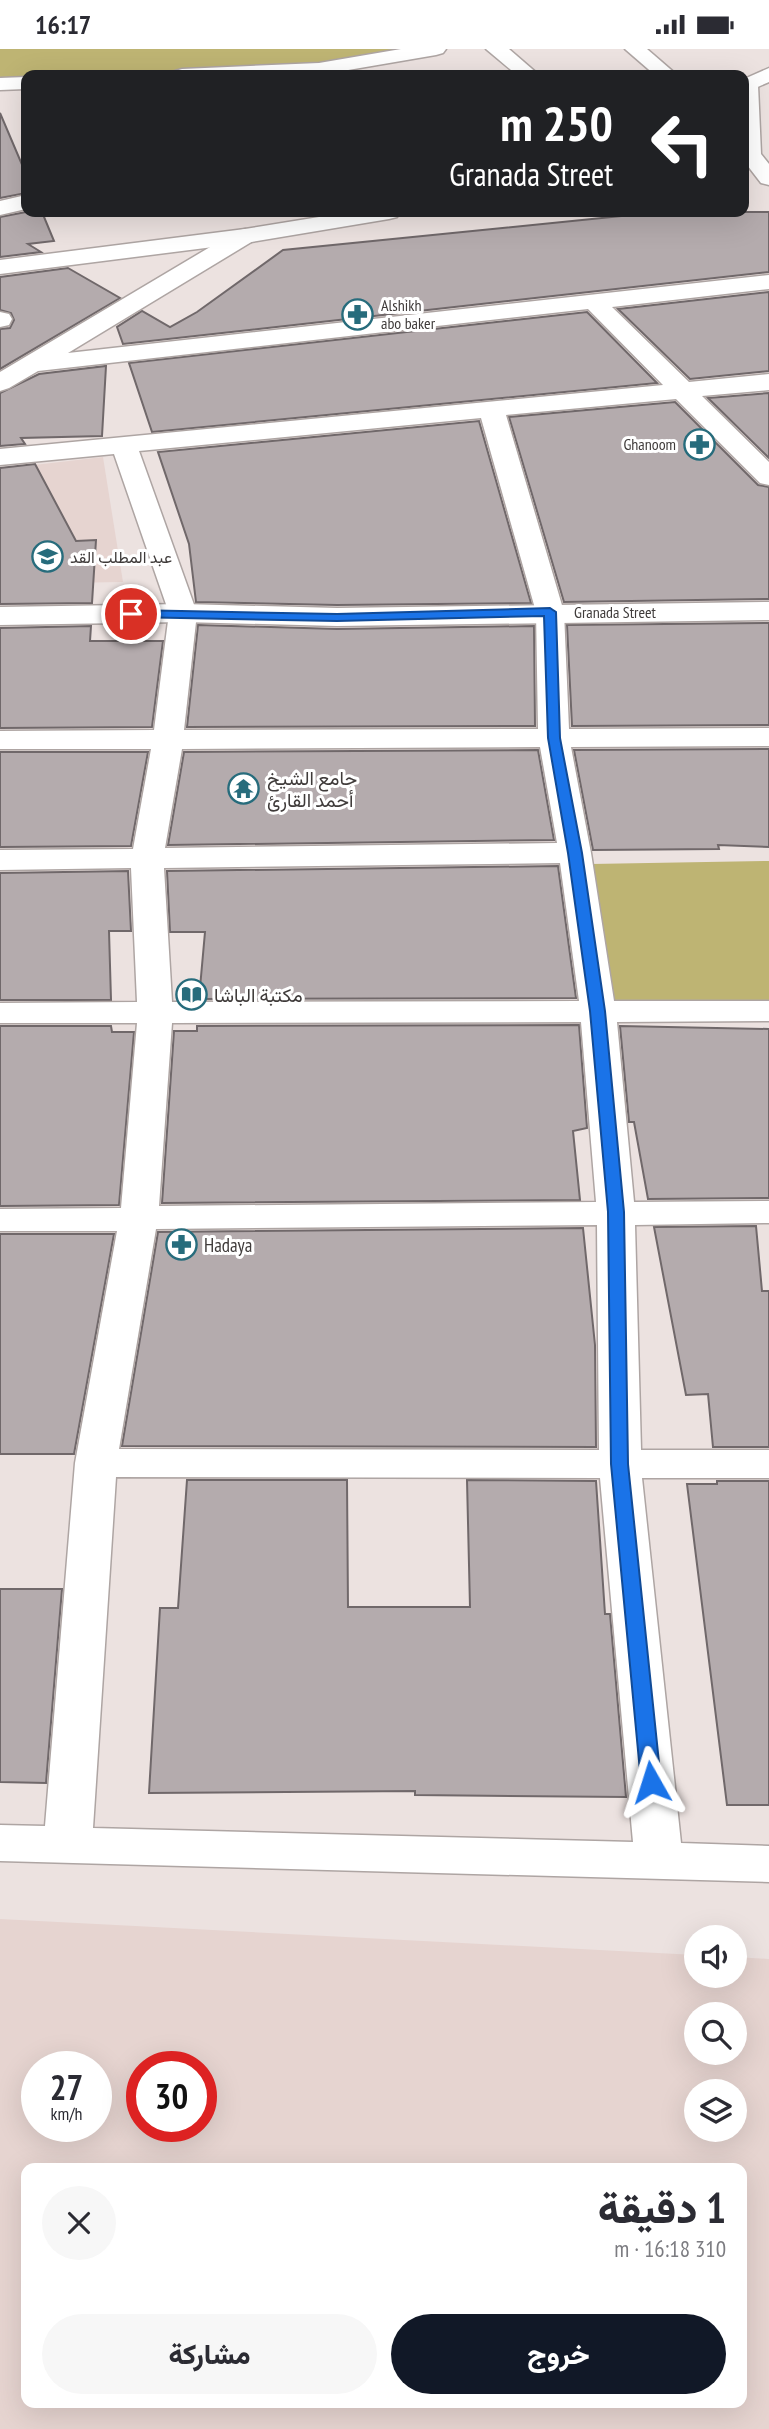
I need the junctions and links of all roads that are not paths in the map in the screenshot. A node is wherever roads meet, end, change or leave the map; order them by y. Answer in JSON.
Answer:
{"nodes":[{"id":1,"x":436,"y":49,"type":"edge"},
{"id":2,"x":496,"y":49,"type":"edge"},
{"id":3,"x":635,"y":49,"type":"edge"},
{"id":4,"x":296,"y":70,"type":"edge"},
{"id":5,"x":523,"y":70,"type":"edge"},
{"id":6,"x":661,"y":70,"type":"edge"},
{"id":7,"x":769,"y":73,"type":"edge"},
{"id":8,"x":21,"y":83,"type":"edge"},
{"id":9,"x":0,"y":84,"type":"edge"},
{"id":10,"x":749,"y":84,"type":"edge"},
{"id":11,"x":749,"y":112,"type":"edge"},
{"id":12,"x":754,"y":154,"type":"edge"},
{"id":13,"x":769,"y":178,"type":"edge"},
{"id":14,"x":21,"y":203,"type":"edge"},
{"id":15,"x":0,"y":208,"type":"edge"},
{"id":16,"x":359,"y":217,"type":"edge"},
{"id":17,"x":245,"y":236,"type":"junction"},
{"id":18,"x":0,"y":267,"type":"edge"},
{"id":19,"x":769,"y":282,"type":"edge"},
{"id":20,"x":593,"y":301,"type":"junction"},
{"id":21,"x":34,"y":363,"type":"junction"},
{"id":22,"x":769,"y":382,"type":"edge"},
{"id":23,"x":0,"y":383,"type":"edge"},
{"id":24,"x":684,"y":391,"type":"junction"},
{"id":25,"x":491,"y":409,"type":"junction"},
{"id":26,"x":124,"y":445,"type":"junction"},
{"id":27,"x":0,"y":457,"type":"edge"},
{"id":28,"x":769,"y":477,"type":"edge"},
{"id":29,"x":769,"y":611,"type":"edge"},
{"id":30,"x":550,"y":612,"type":"junction"},
{"id":31,"x":183,"y":613,"type":"junction"},
{"id":32,"x":0,"y":616,"type":"edge"},
{"id":33,"x":769,"y":737,"type":"edge"},
{"id":34,"x":554,"y":738,"type":"junction"},
{"id":35,"x":168,"y":739,"type":"junction"},
{"id":36,"x":0,"y":740,"type":"edge"},
{"id":37,"x":575,"y":853,"type":"junction"},
{"id":38,"x":147,"y":859,"type":"junction"},
{"id":39,"x":0,"y":860,"type":"edge"},
{"id":40,"x":598,"y":1011,"type":"junction"},
{"id":41,"x":769,"y":1011,"type":"edge"},
{"id":42,"x":155,"y":1012,"type":"junction"},
{"id":43,"x":0,"y":1013,"type":"edge"},
{"id":44,"x":616,"y":1212,"type":"junction"},
{"id":45,"x":769,"y":1212,"type":"edge"},
{"id":46,"x":139,"y":1217,"type":"junction"},
{"id":47,"x":0,"y":1220,"type":"edge"},
{"id":48,"x":96,"y":1463,"type":"junction"},
{"id":49,"x":620,"y":1464,"type":"junction"},
{"id":50,"x":769,"y":1464,"type":"edge"},
{"id":51,"x":0,"y":1843,"type":"edge"},
{"id":52,"x":68,"y":1844,"type":"junction"},
{"id":53,"x":659,"y":1861,"type":"junction"},
{"id":54,"x":769,"y":1864,"type":"edge"}],
"edges":[{"from":1,"to":4,"type":"street"},
{"from":2,"to":5,"type":"street"},
{"from":3,"to":6,"type":"street"},
{"from":7,"to":10,"type":"street"},
{"from":8,"to":9,"type":"street"},
{"from":11,"to":12,"type":"street"},
{"from":12,"to":13,"type":"street"},
{"from":14,"to":15,"type":"street"},
{"from":16,"to":17,"type":"street"},
{"from":17,"to":18,"type":"street"},
{"from":17,"to":21,"type":"street"},
{"from":19,"to":20,"type":"street"},
{"from":20,"to":21,"type":"street"},
{"from":20,"to":24,"type":"street"},
{"from":21,"to":23,"type":"street"},
{"from":22,"to":24,"type":"street"},
{"from":24,"to":25,"type":"street"},
{"from":24,"to":28,"type":"street"},
{"from":25,"to":26,"type":"street"},
{"from":25,"to":30,"type":"street"},
{"from":26,"to":27,"type":"street"},
{"from":26,"to":31,"type":"street"},
{"from":29,"to":30,"type":"street","name":"Granada Street"},
{"from":30,"to":31,"type":"street","name":"Granada Street"},
{"from":30,"to":34,"type":"street"},
{"from":31,"to":32,"type":"street","name":"Granada Street"},
{"from":31,"to":35,"type":"street"},
{"from":33,"to":34,"type":"street"},
{"from":34,"to":35,"type":"street"},
{"from":34,"to":37,"type":"street"},
{"from":35,"to":36,"type":"street"},
{"from":35,"to":38,"type":"street"},
{"from":37,"to":38,"type":"street"},
{"from":37,"to":40,"type":"street"},
{"from":38,"to":39,"type":"street"},
{"from":38,"to":42,"type":"street"},
{"from":40,"to":41,"type":"street"},
{"from":40,"to":42,"type":"street"},
{"from":40,"to":44,"type":"street"},
{"from":42,"to":43,"type":"street"},
{"from":42,"to":46,"type":"street"},
{"from":44,"to":45,"type":"street"},
{"from":44,"to":46,"type":"street"},
{"from":44,"to":49,"type":"street"},
{"from":46,"to":47,"type":"street"},
{"from":46,"to":48,"type":"street"},
{"from":48,"to":49,"type":"street"},
{"from":48,"to":52,"type":"street"},
{"from":49,"to":50,"type":"street"},
{"from":49,"to":53,"type":"street"},
{"from":51,"to":52,"type":"street"},
{"from":52,"to":53,"type":"street"},
{"from":53,"to":54,"type":"street"}]}
